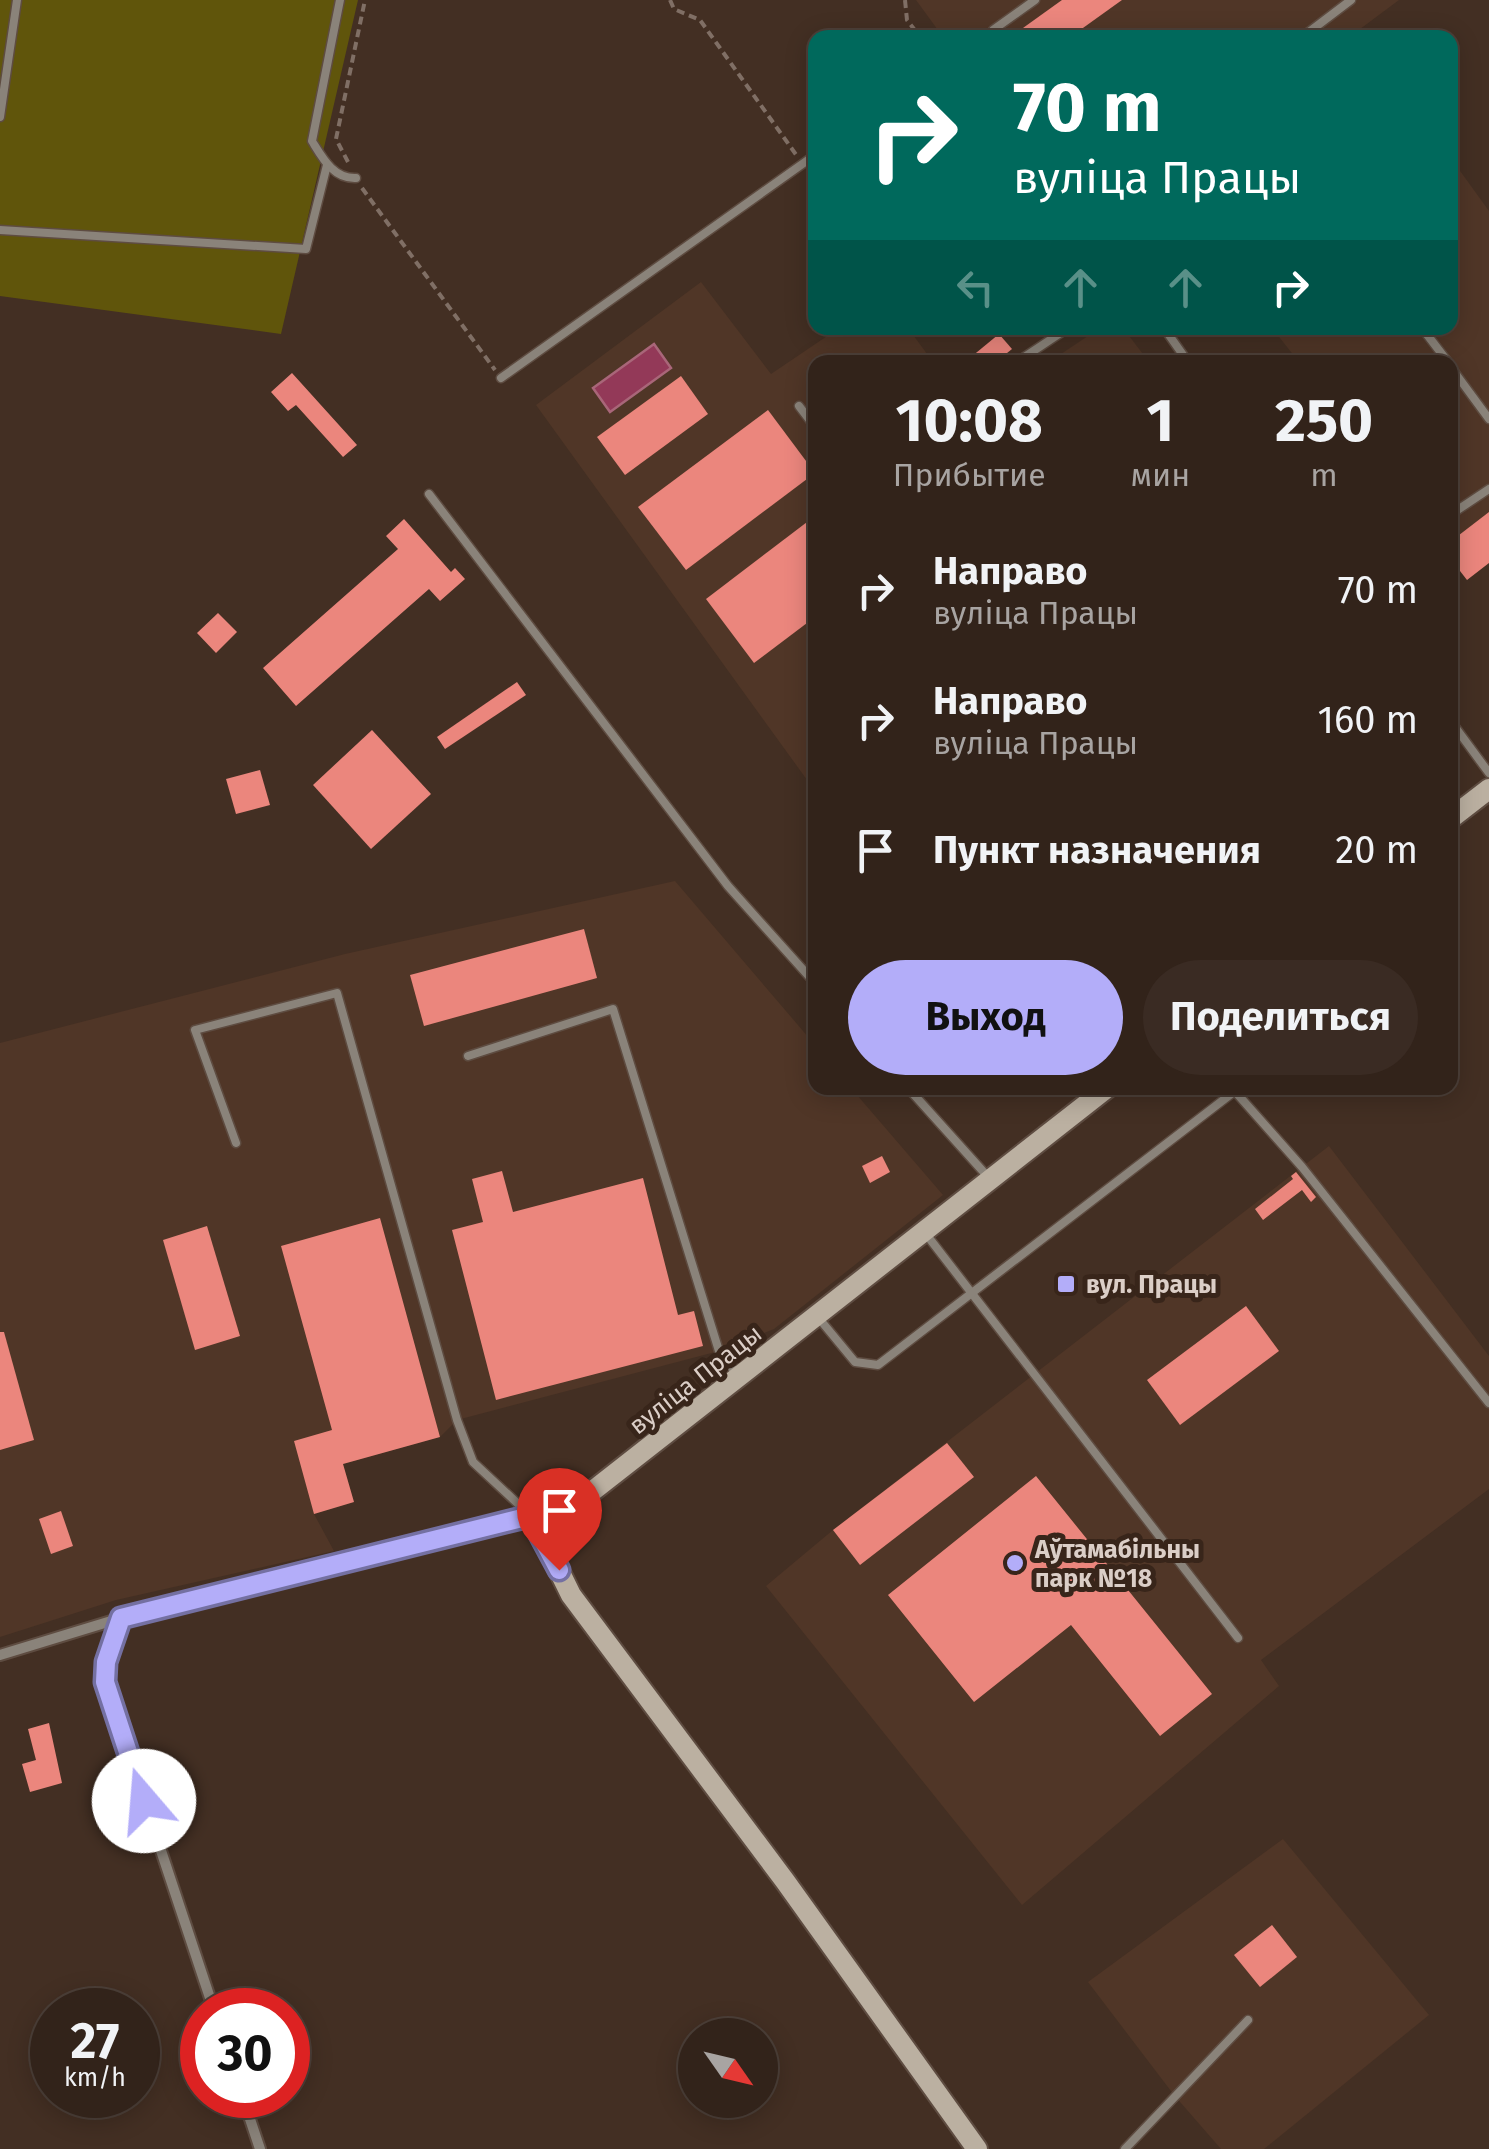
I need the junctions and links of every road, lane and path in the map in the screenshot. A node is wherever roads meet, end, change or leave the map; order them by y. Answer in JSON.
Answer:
{"nodes":[{"id":1,"x":17,"y":0,"type":"edge"},
{"id":2,"x":340,"y":0,"type":"edge"},
{"id":3,"x":365,"y":0,"type":"edge"},
{"id":4,"x":670,"y":0,"type":"edge"},
{"id":5,"x":905,"y":0,"type":"edge"},
{"id":6,"x":1035,"y":0,"type":"edge"},
{"id":7,"x":1351,"y":0,"type":"edge"},
{"id":8,"x":914,"y":30,"type":"edge"},
{"id":9,"x":993,"y":30,"type":"edge"},
{"id":10,"x":1312,"y":30,"type":"edge"},
{"id":11,"x":0,"y":117,"type":"edge"},
{"id":12,"x":808,"y":160,"type":"edge"},
{"id":13,"x":803,"y":164,"type":"junction"},
{"id":14,"x":327,"y":165,"type":"junction"},
{"id":15,"x":356,"y":178,"type":"junction"},
{"id":16,"x":0,"y":230,"type":"edge"},
{"id":17,"x":1058,"y":335,"type":"edge"},
{"id":18,"x":1028,"y":355,"type":"edge"},
{"id":19,"x":1458,"y":376,"type":"edge"},
{"id":20,"x":501,"y":378,"type":"joint"},
{"id":21,"x":799,"y":406,"type":"dead end"},
{"id":22,"x":808,"y":418,"type":"edge"},
{"id":23,"x":1489,"y":419,"type":"edge"},
{"id":24,"x":1489,"y":488,"type":"edge"},
{"id":25,"x":429,"y":494,"type":"dead end"},
{"id":26,"x":1458,"y":509,"type":"edge"},
{"id":27,"x":1458,"y":731,"type":"edge"},
{"id":28,"x":1489,"y":772,"type":"edge"},
{"id":29,"x":1489,"y":789,"type":"edge"},
{"id":30,"x":1458,"y":813,"type":"edge"},
{"id":31,"x":808,"y":975,"type":"edge"},
{"id":32,"x":468,"y":1056,"type":"dead end"},
{"id":33,"x":914,"y":1095,"type":"edge"},
{"id":34,"x":1098,"y":1095,"type":"edge"},
{"id":35,"x":1226,"y":1095,"type":"edge"},
{"id":36,"x":1239,"y":1095,"type":"edge"},
{"id":37,"x":236,"y":1143,"type":"dead end"},
{"id":38,"x":989,"y":1178,"type":"junction"},
{"id":39,"x":925,"y":1233,"type":"junction"},
{"id":40,"x":972,"y":1293,"type":"junction"},
{"id":41,"x":817,"y":1316,"type":"junction"},
{"id":42,"x":738,"y":1376,"type":"junction"},
{"id":43,"x":1489,"y":1403,"type":"edge"},
{"id":44,"x":530,"y":1516,"type":"junction"},
{"id":45,"x":547,"y":1546,"type":"junction"},
{"id":46,"x":121,"y":1618,"type":"junction"},
{"id":47,"x":1238,"y":1638,"type":"dead end"},
{"id":48,"x":0,"y":1655,"type":"edge"},
{"id":49,"x":207,"y":1988,"type":"edge"},
{"id":50,"x":1248,"y":2020,"type":"dead end"},
{"id":51,"x":250,"y":2118,"type":"edge"},
{"id":52,"x":260,"y":2149,"type":"edge"},
{"id":53,"x":977,"y":2149,"type":"edge"},
{"id":54,"x":1125,"y":2149,"type":"edge"}],
"edges":[{"from":1,"to":11,"type":"lane"},
{"from":2,"to":14,"type":"lane"},
{"from":3,"to":15,"type":"path"},
{"from":4,"to":13,"type":"path"},
{"from":5,"to":8,"type":"path"},
{"from":6,"to":9,"type":"lane"},
{"from":7,"to":10,"type":"lane"},
{"from":12,"to":13,"type":"lane"},
{"from":13,"to":20,"type":"lane"},
{"from":14,"to":15,"type":"lane"},
{"from":14,"to":16,"type":"lane"},
{"from":15,"to":20,"type":"path"},
{"from":17,"to":18,"type":"lane"},
{"from":19,"to":23,"type":"lane"},
{"from":21,"to":22,"type":"lane"},
{"from":24,"to":26,"type":"lane"},
{"from":25,"to":31,"type":"lane"},
{"from":27,"to":28,"type":"lane"},
{"from":29,"to":30,"type":"street"},
{"from":32,"to":42,"type":"lane"},
{"from":33,"to":38,"type":"lane"},
{"from":34,"to":38,"type":"street","name":"вуліца Працы"},
{"from":35,"to":40,"type":"lane"},
{"from":36,"to":43,"type":"lane"},
{"from":37,"to":44,"type":"lane"},
{"from":38,"to":39,"type":"street","name":"вуліца Працы"},
{"from":39,"to":40,"type":"lane"},
{"from":39,"to":41,"type":"street","name":"вуліца Працы"},
{"from":40,"to":41,"type":"lane"},
{"from":40,"to":47,"type":"lane"},
{"from":41,"to":42,"type":"street","name":"вуліца Працы"},
{"from":42,"to":45,"type":"street","name":"вуліца Працы"},
{"from":44,"to":45,"type":"street"},
{"from":44,"to":46,"type":"street"},
{"from":45,"to":53,"type":"street"},
{"from":46,"to":48,"type":"street"},
{"from":46,"to":49,"type":"street"},
{"from":50,"to":54,"type":"lane"},
{"from":51,"to":52,"type":"street"}]}
